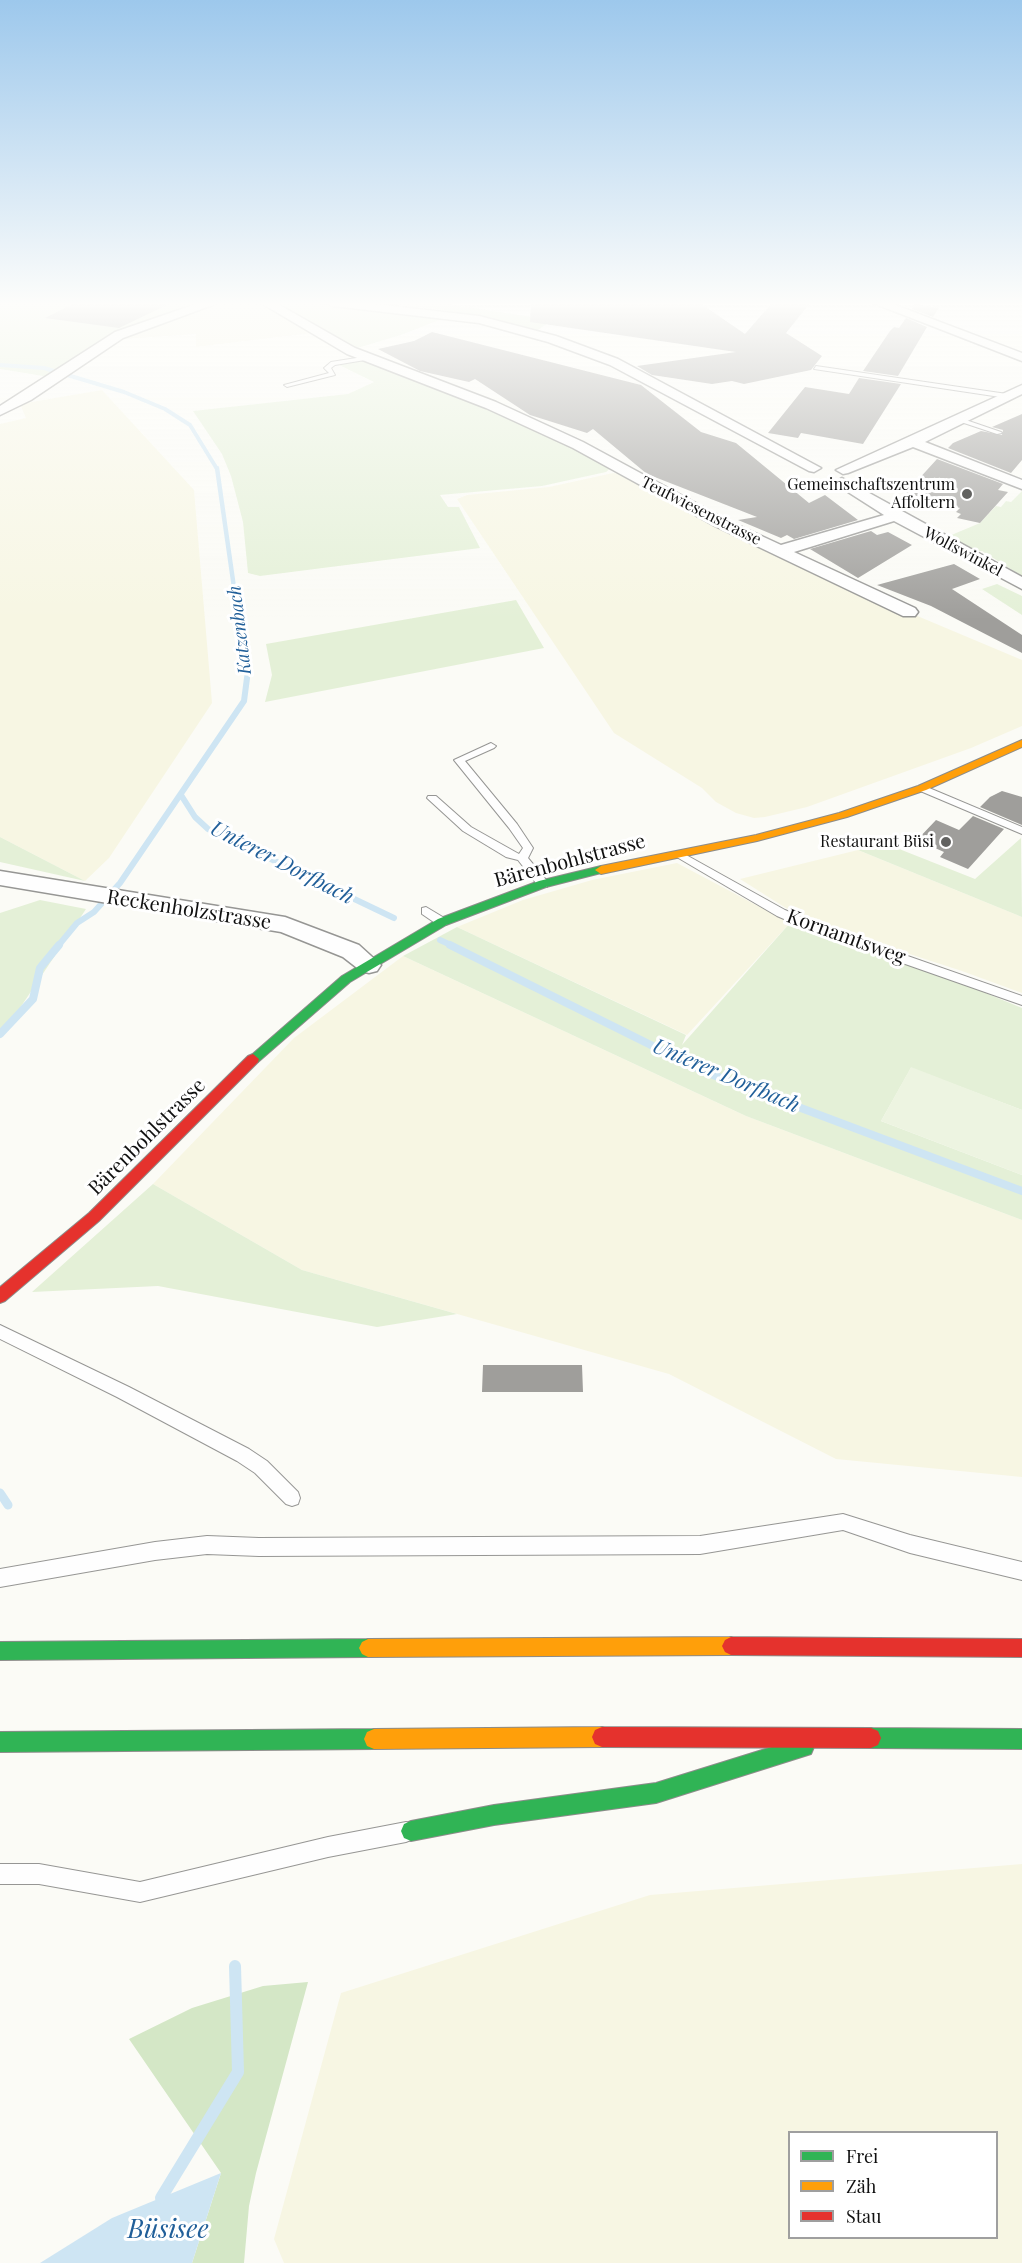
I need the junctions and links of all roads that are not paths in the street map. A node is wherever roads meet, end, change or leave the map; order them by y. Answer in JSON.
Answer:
{"nodes":[{"id":1,"x":499,"y":409,"type":"edge"},
{"id":2,"x":701,"y":409,"type":"edge"},
{"id":3,"x":982,"y":409,"type":"edge"},
{"id":4,"x":960,"y":420,"type":"junction"},
{"id":5,"x":999,"y":433,"type":"dead end"},
{"id":6,"x":913,"y":442,"type":"junction"},
{"id":7,"x":813,"y":468,"type":"junction"},
{"id":8,"x":833,"y":479,"type":"junction"},
{"id":9,"x":1022,"y":485,"type":"edge"},
{"id":10,"x":896,"y":516,"type":"junction"},
{"id":11,"x":779,"y":551,"type":"junction"},
{"id":12,"x":1022,"y":584,"type":"edge"},
{"id":13,"x":909,"y":612,"type":"dead end"},
{"id":14,"x":1022,"y":743,"type":"edge"},
{"id":15,"x":491,"y":746,"type":"dead end"},
{"id":16,"x":922,"y":788,"type":"junction"},
{"id":17,"x":432,"y":798,"type":"dead end"},
{"id":18,"x":1022,"y":831,"type":"edge"},
{"id":19,"x":679,"y":854,"type":"junction"},
{"id":20,"x":522,"y":858,"type":"junction"},
{"id":21,"x":0,"y":878,"type":"edge"},
{"id":22,"x":543,"y":884,"type":"junction"},
{"id":23,"x":426,"y":911,"type":"dead end"},
{"id":24,"x":442,"y":922,"type":"junction"},
{"id":25,"x":369,"y":965,"type":"junction"},
{"id":26,"x":1022,"y":1001,"type":"edge"},
{"id":27,"x":0,"y":1296,"type":"edge"},
{"id":28,"x":0,"y":1332,"type":"edge"},
{"id":29,"x":292,"y":1498,"type":"dead end"},
{"id":30,"x":1022,"y":1571,"type":"edge"},
{"id":31,"x":0,"y":1578,"type":"edge"},
{"id":32,"x":1022,"y":1648,"type":"edge"},
{"id":33,"x":0,"y":1651,"type":"edge"},
{"id":34,"x":835,"y":1737,"type":"junction"},
{"id":35,"x":1022,"y":1739,"type":"edge"},
{"id":36,"x":0,"y":1742,"type":"edge"},
{"id":37,"x":411,"y":1831,"type":"joint"},
{"id":38,"x":0,"y":1874,"type":"edge"}],
"edges":[{"from":1,"to":11,"type":"street","name":"Teufwiesenstrasse"},
{"from":2,"to":7,"type":"street"},
{"from":3,"to":4,"type":"street"},
{"from":4,"to":5,"type":"lane"},
{"from":4,"to":6,"type":"street"},
{"from":6,"to":8,"type":"street"},
{"from":6,"to":9,"type":"street"},
{"from":7,"to":8,"type":"street"},
{"from":7,"to":8,"type":"street"},
{"from":8,"to":10,"type":"street","name":"Wolfswinkel"},
{"from":10,"to":11,"type":"street"},
{"from":10,"to":12,"type":"street","name":"Wolfswinkel"},
{"from":11,"to":13,"type":"street","name":"Teufwiesenstrasse"},
{"from":14,"to":16,"type":"main road","name":"Bärenbohlstrasse"},
{"from":15,"to":20,"type":"lane"},
{"from":16,"to":18,"type":"lane"},
{"from":16,"to":19,"type":"main road","name":"Bärenbohlstrasse"},
{"from":17,"to":20,"type":"lane"},
{"from":19,"to":22,"type":"main road","name":"Bärenbohlstrasse"},
{"from":19,"to":26,"type":"lane","name":"Kornamtsweg"},
{"from":20,"to":22,"type":"lane"},
{"from":21,"to":25,"type":"street","name":"Reckenholzstrasse"},
{"from":22,"to":24,"type":"main road","name":"Bärenbohlstrasse"},
{"from":23,"to":24,"type":"lane"},
{"from":24,"to":25,"type":"main road","name":"Bärenbohlstrasse"},
{"from":25,"to":27,"type":"main road","name":"Bärenbohlstrasse"},
{"from":28,"to":29,"type":"lane"},
{"from":30,"to":31,"type":"lane"},
{"from":32,"to":33,"type":"main road"},
{"from":34,"to":35,"type":"main road"},
{"from":34,"to":36,"type":"main road"},
{"from":34,"to":37,"type":"main road"},
{"from":37,"to":38,"type":"lane"}]}
